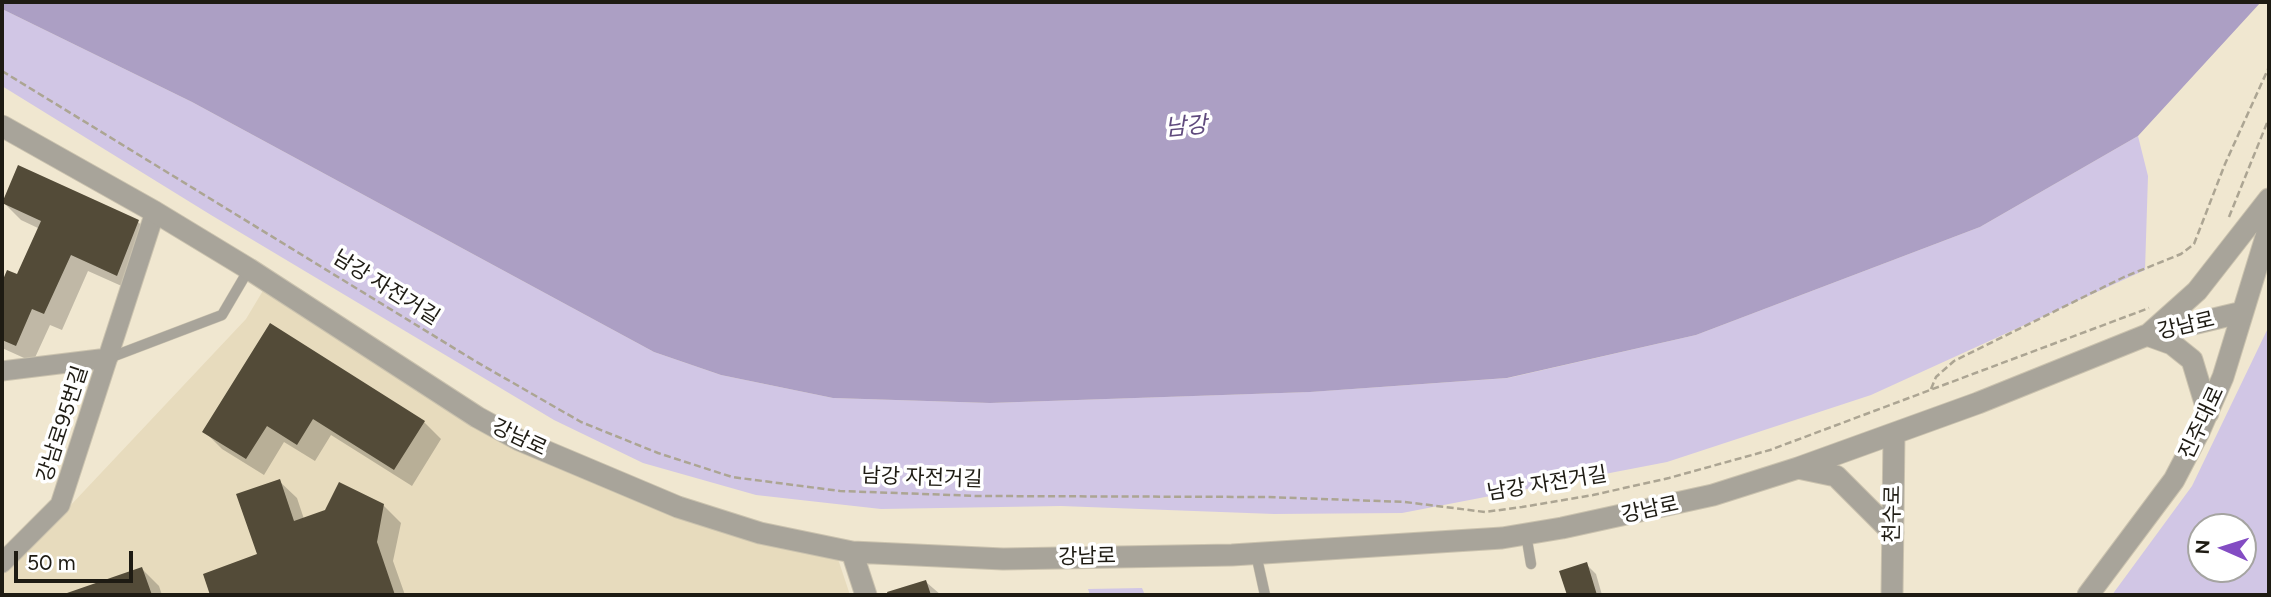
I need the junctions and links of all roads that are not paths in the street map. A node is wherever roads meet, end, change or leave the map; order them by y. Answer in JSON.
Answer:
{"nodes":[{"id":1,"x":2,"y":126,"type":"edge"},
{"id":2,"x":2269,"y":199,"type":"edge"},
{"id":3,"x":155,"y":212,"type":"junction"},
{"id":4,"x":2269,"y":227,"type":"edge"},
{"id":5,"x":249,"y":268,"type":"junction"},
{"id":6,"x":2243,"y":312,"type":"junction"},
{"id":7,"x":2147,"y":335,"type":"junction"},
{"id":8,"x":108,"y":358,"type":"junction"},
{"id":9,"x":6,"y":370,"type":"edge"},
{"id":10,"x":2208,"y":413,"type":"junction"},
{"id":11,"x":1894,"y":434,"type":"junction"},
{"id":12,"x":1798,"y":468,"type":"junction"},
{"id":13,"x":1893,"y":533,"type":"junction"},
{"id":14,"x":1526,"y":534,"type":"junction"},
{"id":15,"x":852,"y":552,"type":"junction"},
{"id":16,"x":1256,"y":554,"type":"junction"},
{"id":17,"x":2,"y":563,"type":"edge"},
{"id":18,"x":1531,"y":564,"type":"dead end"},
{"id":19,"x":866,"y":595,"type":"edge"},
{"id":20,"x":1265,"y":595,"type":"edge"},
{"id":21,"x":1892,"y":595,"type":"edge"},
{"id":22,"x":2088,"y":595,"type":"edge"}],
"edges":[{"from":1,"to":3,"type":"street","name":"강남로"},
{"from":2,"to":7,"type":"street"},
{"from":3,"to":5,"type":"street","name":"강남로"},
{"from":3,"to":8,"type":"street","name":"강남로95번길"},
{"from":4,"to":6,"type":"street","name":"진주대로"},
{"from":5,"to":8,"type":"lane"},
{"from":5,"to":15,"type":"street","name":"강남로"},
{"from":6,"to":7,"type":"street","name":"강남로"},
{"from":6,"to":10,"type":"street","name":"진주대로"},
{"from":7,"to":10,"type":"street"},
{"from":7,"to":11,"type":"street","name":"강남로"},
{"from":8,"to":9,"type":"street","name":"강남로95번길"},
{"from":8,"to":17,"type":"street","name":"강남로95번길"},
{"from":10,"to":22,"type":"street","name":"진주대로"},
{"from":11,"to":12,"type":"street","name":"강남로"},
{"from":11,"to":13,"type":"street","name":"천수로"},
{"from":12,"to":13,"type":"street"},
{"from":12,"to":14,"type":"street","name":"강남로"},
{"from":13,"to":21,"type":"street","name":"천수로"},
{"from":14,"to":16,"type":"street","name":"강남로"},
{"from":14,"to":18,"type":"lane"},
{"from":15,"to":16,"type":"street","name":"강남로"},
{"from":15,"to":19,"type":"street"},
{"from":16,"to":20,"type":"lane"}]}
